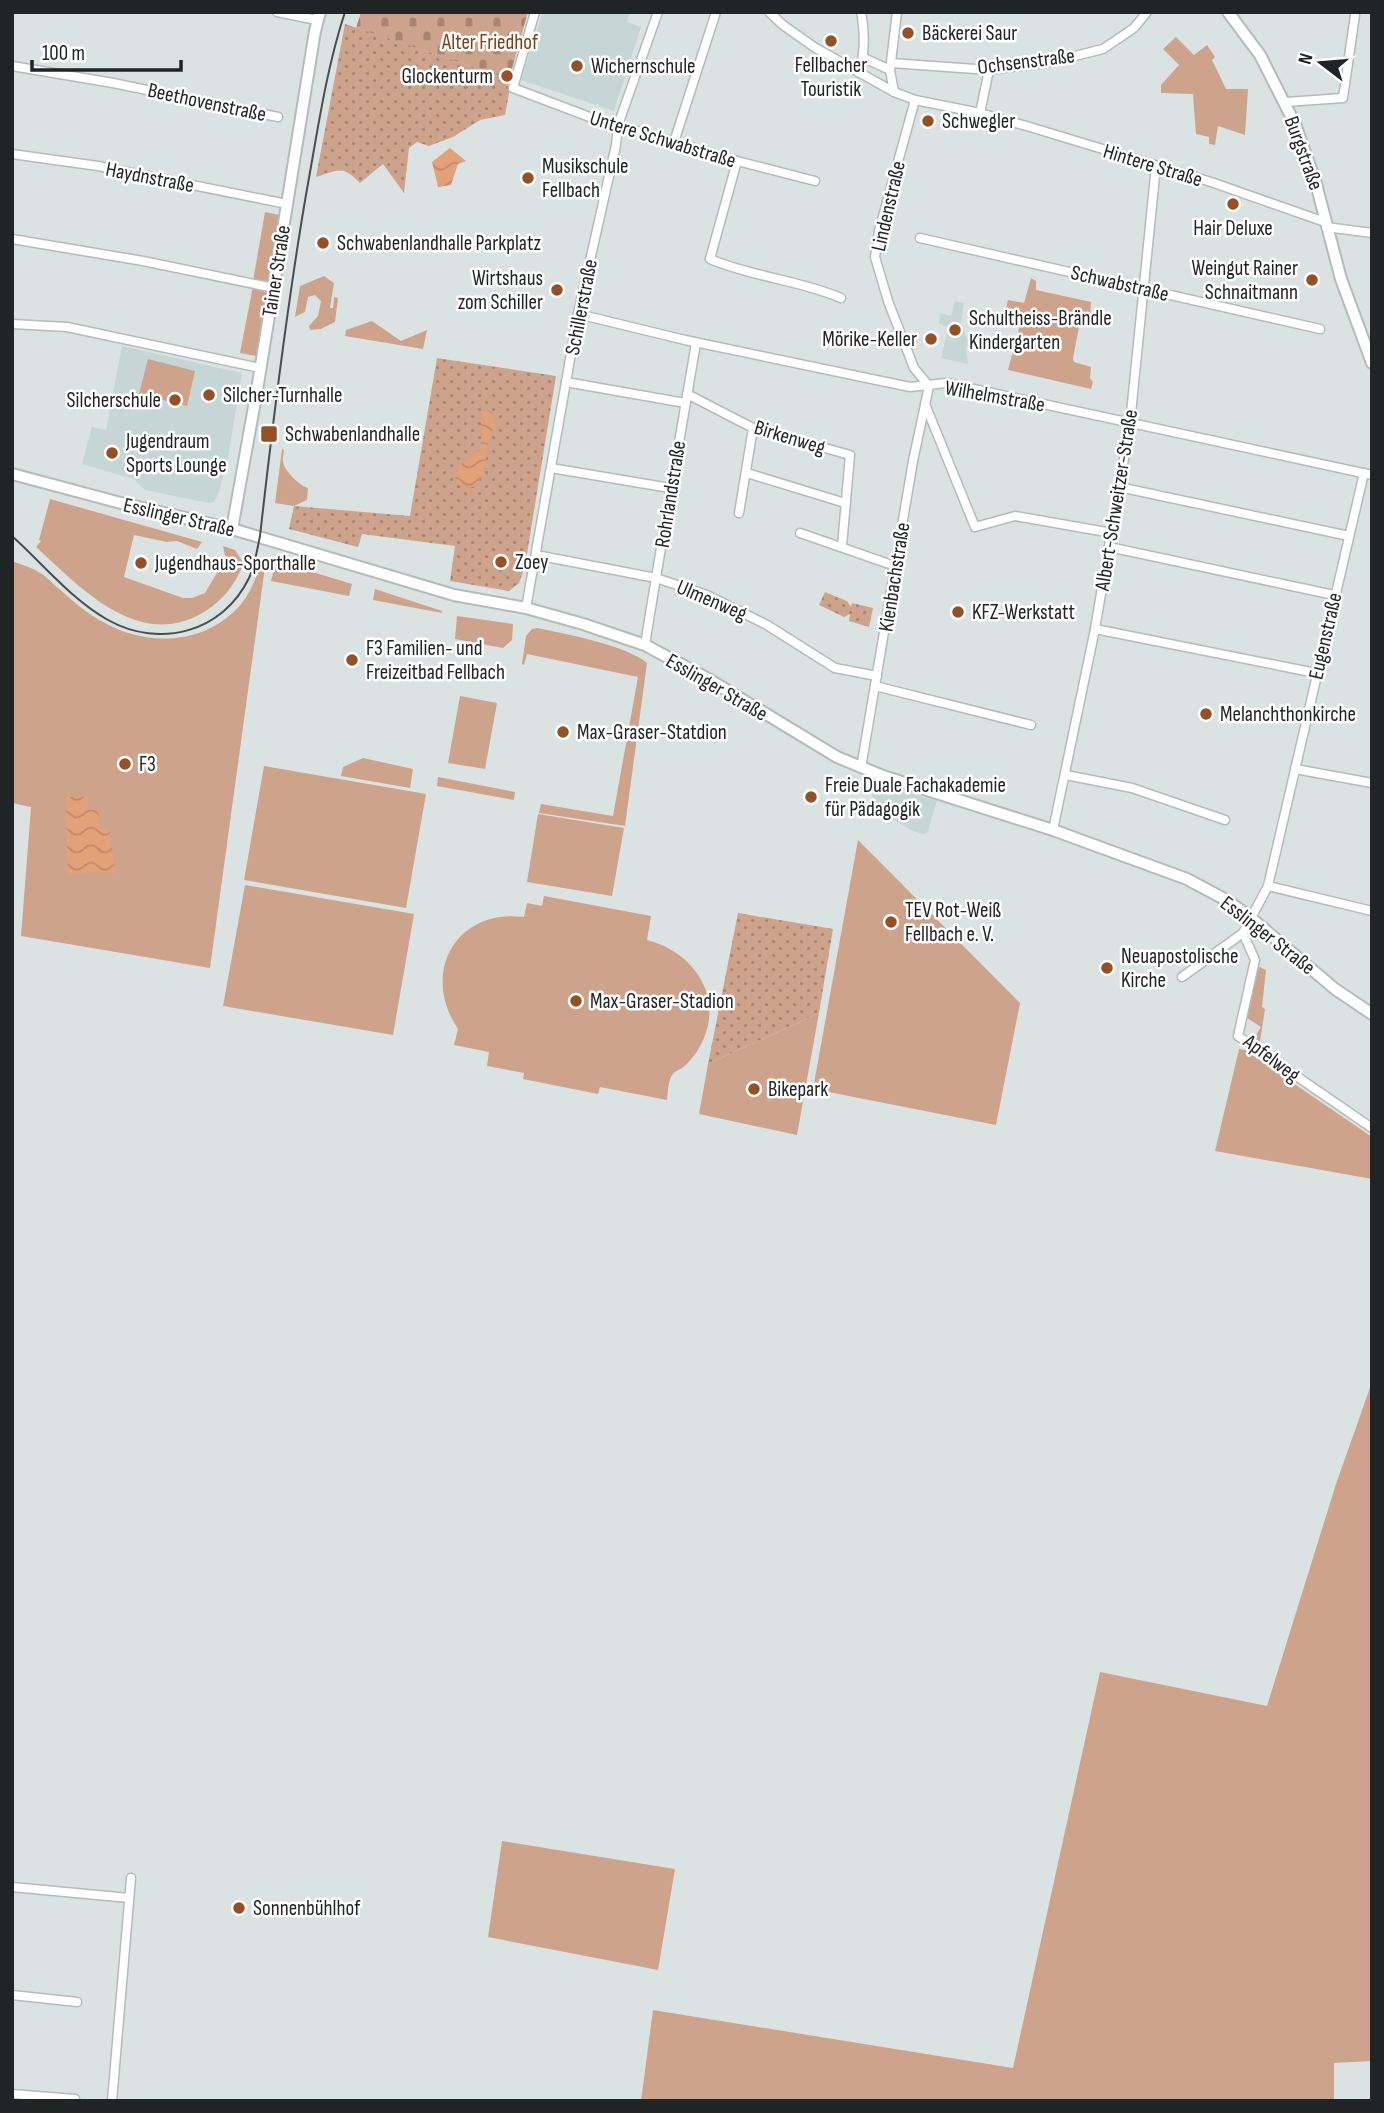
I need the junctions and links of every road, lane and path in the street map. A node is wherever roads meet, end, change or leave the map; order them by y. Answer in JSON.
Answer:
{"nodes":[{"id":1,"x":277,"y":12,"type":"edge"},
{"id":2,"x":535,"y":12,"type":"edge"},
{"id":3,"x":658,"y":12,"type":"edge"},
{"id":4,"x":716,"y":12,"type":"edge"},
{"id":5,"x":769,"y":12,"type":"edge"},
{"id":6,"x":861,"y":12,"type":"edge"},
{"id":7,"x":897,"y":12,"type":"edge"},
{"id":8,"x":1147,"y":12,"type":"edge"},
{"id":9,"x":1228,"y":12,"type":"edge"},
{"id":10,"x":1355,"y":15,"type":"dead end"},
{"id":11,"x":318,"y":16,"type":"edge"},
{"id":12,"x":864,"y":58,"type":"junction"},
{"id":13,"x":12,"y":66,"type":"edge"},
{"id":14,"x":890,"y":67,"type":"junction"},
{"id":15,"x":989,"y":70,"type":"junction"},
{"id":16,"x":859,"y":73,"type":"junction"},
{"id":17,"x":894,"y":92,"type":"junction"},
{"id":18,"x":915,"y":100,"type":"junction"},
{"id":19,"x":1286,"y":102,"type":"junction"},
{"id":20,"x":980,"y":113,"type":"junction"},
{"id":21,"x":278,"y":117,"type":"dead end"},
{"id":22,"x":618,"y":125,"type":"junction"},
{"id":23,"x":674,"y":142,"type":"junction"},
{"id":24,"x":12,"y":154,"type":"edge"},
{"id":25,"x":737,"y":161,"type":"junction"},
{"id":26,"x":1156,"y":166,"type":"junction"},
{"id":27,"x":815,"y":181,"type":"dead end"},
{"id":28,"x":287,"y":204,"type":"junction"},
{"id":29,"x":1325,"y":224,"type":"junction"},
{"id":30,"x":1372,"y":233,"type":"edge"},
{"id":31,"x":919,"y":238,"type":"dead end"},
{"id":32,"x":12,"y":239,"type":"edge"},
{"id":33,"x":274,"y":288,"type":"junction"},
{"id":34,"x":1143,"y":288,"type":"junction"},
{"id":35,"x":841,"y":298,"type":"dead end"},
{"id":36,"x":578,"y":314,"type":"junction"},
{"id":37,"x":12,"y":324,"type":"edge"},
{"id":38,"x":1320,"y":329,"type":"dead end"},
{"id":39,"x":696,"y":342,"type":"junction"},
{"id":40,"x":1371,"y":357,"type":"edge"},
{"id":41,"x":260,"y":368,"type":"junction"},
{"id":42,"x":566,"y":382,"type":"junction"},
{"id":43,"x":929,"y":386,"type":"junction"},
{"id":44,"x":686,"y":399,"type":"junction"},
{"id":45,"x":925,"y":404,"type":"junction"},
{"id":46,"x":1130,"y":423,"type":"junction"},
{"id":47,"x":753,"y":428,"type":"junction"},
{"id":48,"x":551,"y":468,"type":"junction"},
{"id":49,"x":747,"y":473,"type":"junction"},
{"id":50,"x":12,"y":474,"type":"edge"},
{"id":51,"x":1368,"y":474,"type":"edge"},
{"id":52,"x":670,"y":488,"type":"junction"},
{"id":53,"x":1119,"y":488,"type":"junction"},
{"id":54,"x":845,"y":502,"type":"junction"},
{"id":55,"x":739,"y":513,"type":"dead end"},
{"id":56,"x":232,"y":529,"type":"junction"},
{"id":57,"x":800,"y":533,"type":"dead end"},
{"id":58,"x":1111,"y":533,"type":"junction"},
{"id":59,"x":1349,"y":536,"type":"junction"},
{"id":60,"x":842,"y":546,"type":"junction"},
{"id":61,"x":1109,"y":547,"type":"junction"},
{"id":62,"x":536,"y":555,"type":"junction"},
{"id":63,"x":895,"y":566,"type":"junction"},
{"id":64,"x":656,"y":578,"type":"junction"},
{"id":65,"x":1334,"y":595,"type":"junction"},
{"id":66,"x":526,"y":608,"type":"junction"},
{"id":67,"x":1095,"y":629,"type":"junction"},
{"id":68,"x":645,"y":645,"type":"junction"},
{"id":69,"x":1316,"y":673,"type":"junction"},
{"id":70,"x":877,"y":676,"type":"junction"},
{"id":71,"x":875,"y":686,"type":"junction"},
{"id":72,"x":1031,"y":725,"type":"dead end"},
{"id":73,"x":861,"y":768,"type":"junction"},
{"id":74,"x":1294,"y":769,"type":"junction"},
{"id":75,"x":1066,"y":775,"type":"junction"},
{"id":76,"x":1372,"y":783,"type":"edge"},
{"id":77,"x":1225,"y":820,"type":"dead end"},
{"id":78,"x":1053,"y":830,"type":"junction"},
{"id":79,"x":1268,"y":886,"type":"junction"},
{"id":80,"x":1372,"y":911,"type":"edge"},
{"id":81,"x":1251,"y":918,"type":"junction"},
{"id":82,"x":1243,"y":933,"type":"junction"},
{"id":83,"x":1182,"y":977,"type":"dead end"},
{"id":84,"x":1372,"y":1014,"type":"edge"},
{"id":85,"x":1372,"y":1128,"type":"edge"},
{"id":86,"x":131,"y":1878,"type":"dead end"},
{"id":87,"x":12,"y":1887,"type":"edge"},
{"id":88,"x":130,"y":1898,"type":"junction"},
{"id":89,"x":12,"y":1995,"type":"edge"},
{"id":90,"x":77,"y":2002,"type":"dead end"},
{"id":91,"x":12,"y":2094,"type":"edge"},
{"id":92,"x":75,"y":2099,"type":"edge"},
{"id":93,"x":112,"y":2101,"type":"edge"}],
"edges":[{"from":1,"to":11,"type":"street"},
{"from":2,"to":22,"type":"street","name":"Untere Schwabstraße"},
{"from":3,"to":22,"type":"street","name":"Schillerstraße"},
{"from":4,"to":23,"type":"street"},
{"from":5,"to":16,"type":"street","name":"Hintere Straße"},
{"from":6,"to":12,"type":"street"},
{"from":7,"to":14,"type":"street"},
{"from":8,"to":15,"type":"street","name":"Ochsenstraße"},
{"from":9,"to":19,"type":"main road","name":"Burgstraße"},
{"from":10,"to":19,"type":"street"},
{"from":11,"to":28,"type":"main road","name":"Tainer Straße"},
{"from":12,"to":14,"type":"street"},
{"from":12,"to":16,"type":"street"},
{"from":13,"to":21,"type":"street","name":"Beethovenstraße"},
{"from":14,"to":15,"type":"street","name":"Ochsenstraße"},
{"from":14,"to":17,"type":"street"},
{"from":15,"to":20,"type":"street"},
{"from":16,"to":17,"type":"street","name":"Hintere Straße"},
{"from":17,"to":18,"type":"street","name":"Hintere Straße"},
{"from":18,"to":20,"type":"street","name":"Hintere Straße"},
{"from":18,"to":43,"type":"street","name":"Lindenstraße"},
{"from":19,"to":29,"type":"main road","name":"Burgstraße"},
{"from":20,"to":26,"type":"street","name":"Hintere Straße"},
{"from":22,"to":23,"type":"street","name":"Untere Schwabstraße"},
{"from":22,"to":36,"type":"street","name":"Schillerstraße"},
{"from":23,"to":25,"type":"street","name":"Untere Schwabstraße"},
{"from":24,"to":28,"type":"street","name":"Haydnstraße"},
{"from":25,"to":27,"type":"street","name":"Untere Schwabstraße"},
{"from":25,"to":35,"type":"street"},
{"from":26,"to":29,"type":"street","name":"Hintere Straße"},
{"from":26,"to":34,"type":"street","name":"Albert-Schweitzer-Straße"},
{"from":28,"to":33,"type":"main road","name":"Tainer Straße"},
{"from":29,"to":30,"type":"street","name":"Hintere Straße"},
{"from":29,"to":40,"type":"main road","name":"Burgstraße"},
{"from":31,"to":34,"type":"street","name":"Schwabstraße"},
{"from":32,"to":33,"type":"street"},
{"from":33,"to":41,"type":"main road","name":"Tainer Straße"},
{"from":34,"to":38,"type":"street","name":"Schwabstraße"},
{"from":34,"to":46,"type":"street","name":"Albert-Schweitzer-Straße"},
{"from":36,"to":39,"type":"street","name":"Wilhelmstraße"},
{"from":36,"to":42,"type":"street","name":"Schillerstraße"},
{"from":37,"to":41,"type":"street"},
{"from":39,"to":43,"type":"street","name":"Wilhelmstraße"},
{"from":39,"to":44,"type":"street","name":"Rohrlandstraße"},
{"from":41,"to":56,"type":"main road","name":"Tainer Straße"},
{"from":42,"to":44,"type":"street","name":"Birkenweg"},
{"from":42,"to":48,"type":"street","name":"Schillerstraße"},
{"from":43,"to":45,"type":"street","name":"Kienbachstraße"},
{"from":43,"to":46,"type":"street","name":"Wilhelmstraße"},
{"from":44,"to":47,"type":"street","name":"Birkenweg"},
{"from":44,"to":52,"type":"street","name":"Rohrlandstraße"},
{"from":45,"to":58,"type":"street"},
{"from":45,"to":63,"type":"street","name":"Kienbachstraße"},
{"from":46,"to":51,"type":"street","name":"Wilhelmstraße"},
{"from":46,"to":53,"type":"street","name":"Albert-Schweitzer-Straße"},
{"from":47,"to":49,"type":"street"},
{"from":47,"to":54,"type":"street","name":"Birkenweg"},
{"from":48,"to":52,"type":"street"},
{"from":48,"to":62,"type":"street","name":"Schillerstraße"},
{"from":49,"to":54,"type":"street"},
{"from":49,"to":55,"type":"street"},
{"from":50,"to":56,"type":"main road","name":"Esslinger Straße"},
{"from":51,"to":59,"type":"street","name":"Eugenstraße"},
{"from":52,"to":64,"type":"street","name":"Rohrlandstraße"},
{"from":53,"to":58,"type":"street","name":"Albert-Schweitzer-Straße"},
{"from":53,"to":59,"type":"street"},
{"from":54,"to":60,"type":"street","name":"Birkenweg"},
{"from":56,"to":66,"type":"main road","name":"Esslinger Straße"},
{"from":57,"to":60,"type":"street"},
{"from":58,"to":61,"type":"street","name":"Albert-Schweitzer-Straße"},
{"from":59,"to":65,"type":"street","name":"Eugenstraße"},
{"from":60,"to":63,"type":"street"},
{"from":61,"to":65,"type":"street"},
{"from":61,"to":67,"type":"street","name":"Albert-Schweitzer-Straße"},
{"from":62,"to":64,"type":"street","name":"Ulmenweg"},
{"from":62,"to":66,"type":"street","name":"Schillerstraße"},
{"from":63,"to":70,"type":"street","name":"Kienbachstraße"},
{"from":64,"to":68,"type":"street","name":"Rohrlandstraße"},
{"from":64,"to":70,"type":"street","name":"Ulmenweg"},
{"from":65,"to":69,"type":"street","name":"Eugenstraße"},
{"from":66,"to":68,"type":"main road","name":"Esslinger Straße"},
{"from":67,"to":69,"type":"street"},
{"from":67,"to":75,"type":"street","name":"Albert-Schweitzer-Straße"},
{"from":68,"to":73,"type":"main road","name":"Esslinger Straße"},
{"from":69,"to":74,"type":"street","name":"Eugenstraße"},
{"from":70,"to":71,"type":"street","name":"Kienbachstraße"},
{"from":71,"to":72,"type":"street"},
{"from":71,"to":73,"type":"street","name":"Kienbachstraße"},
{"from":73,"to":78,"type":"main road","name":"Esslinger Straße"},
{"from":74,"to":76,"type":"street"},
{"from":74,"to":79,"type":"street","name":"Eugenstraße"},
{"from":75,"to":77,"type":"street"},
{"from":75,"to":78,"type":"street","name":"Albert-Schweitzer-Straße"},
{"from":78,"to":81,"type":"main road","name":"Esslinger Straße"},
{"from":79,"to":80,"type":"street"},
{"from":79,"to":81,"type":"street","name":"Eugenstraße"},
{"from":81,"to":82,"type":"street"},
{"from":81,"to":84,"type":"main road","name":"Esslinger Straße"},
{"from":82,"to":83,"type":"street"},
{"from":82,"to":85,"type":"street","name":"Apfelweg"},
{"from":86,"to":88,"type":"street"},
{"from":87,"to":88,"type":"street"},
{"from":88,"to":93,"type":"street"},
{"from":89,"to":90,"type":"street"},
{"from":91,"to":92,"type":"street"}]}
